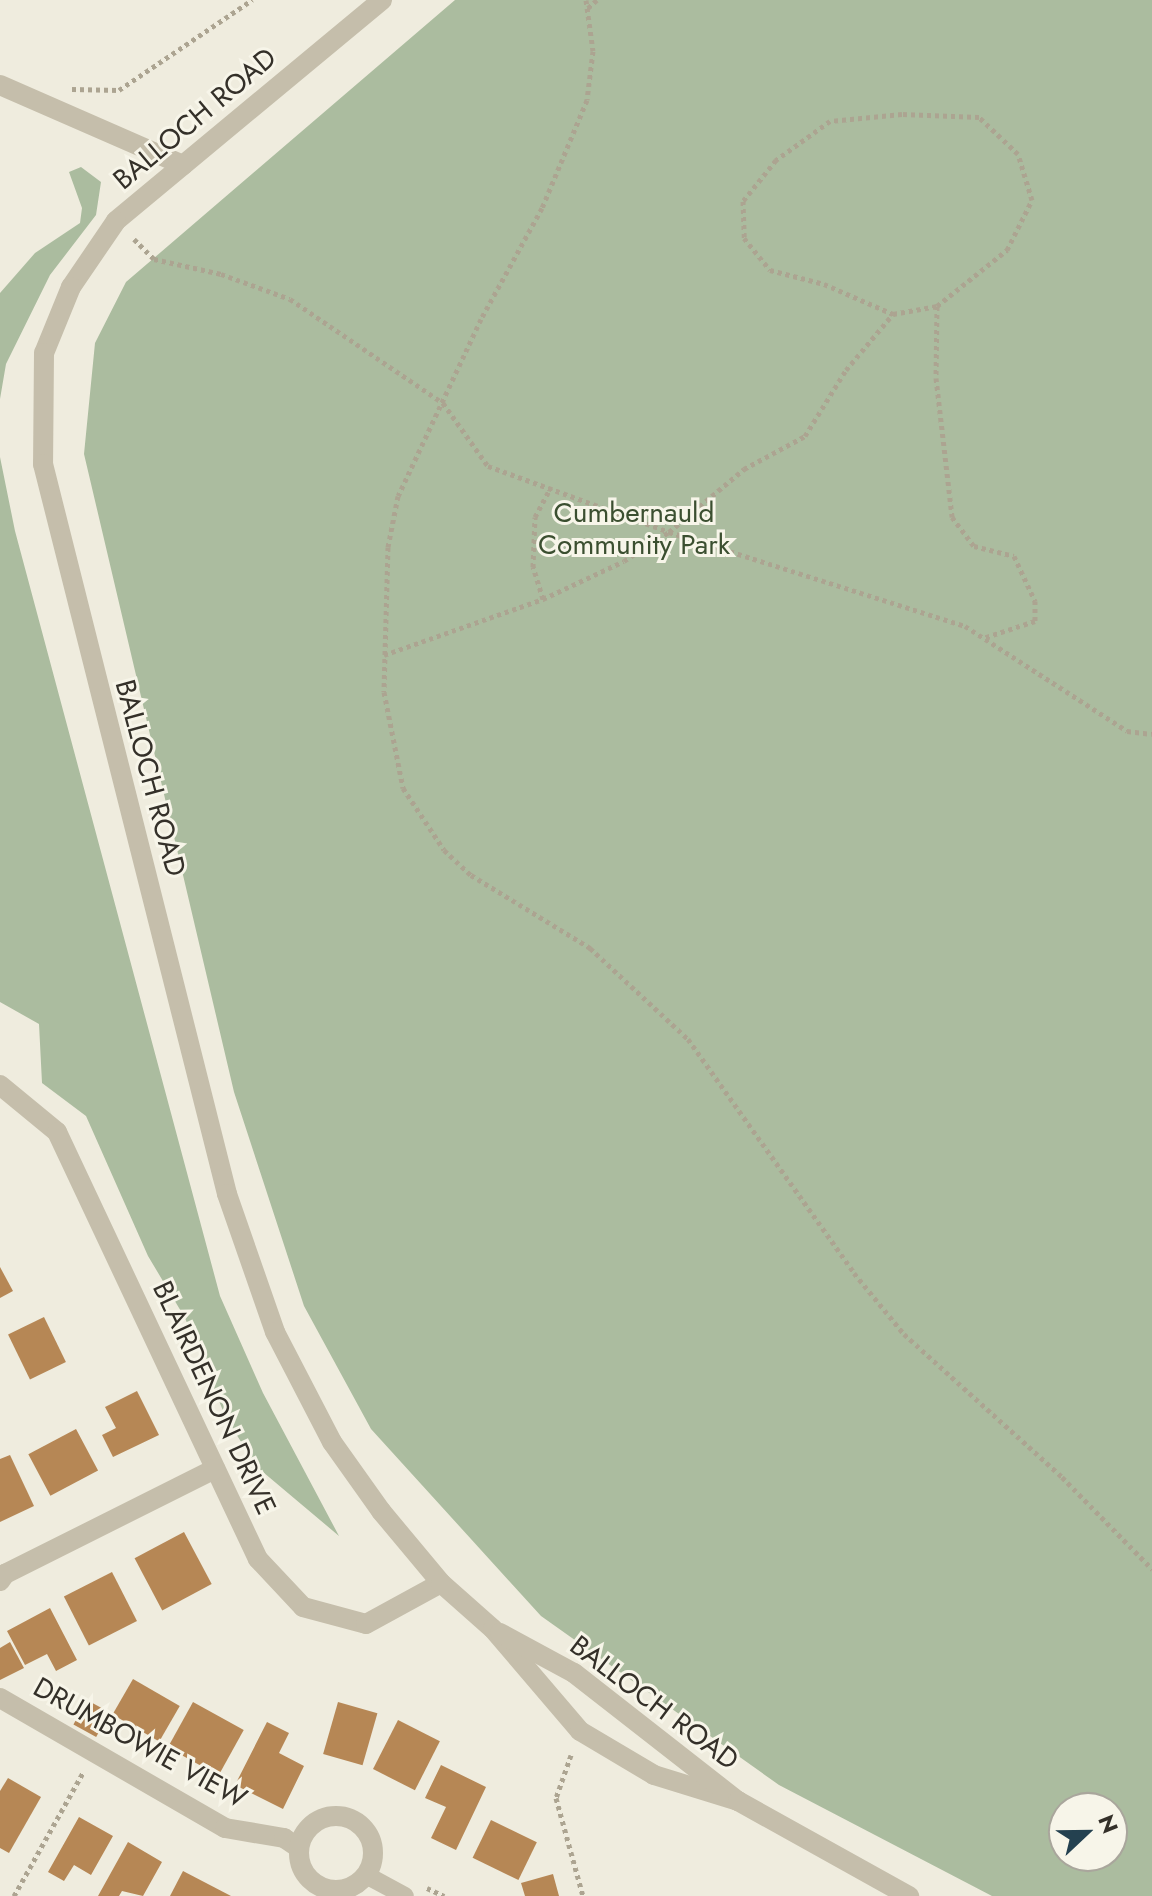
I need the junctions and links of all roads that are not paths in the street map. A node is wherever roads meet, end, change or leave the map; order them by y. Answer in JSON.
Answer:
{"nodes":[{"id":1,"x":382,"y":0,"type":"edge"},
{"id":2,"x":0,"y":85,"type":"edge"},
{"id":3,"x":183,"y":165,"type":"junction"},
{"id":4,"x":0,"y":1085,"type":"edge"},
{"id":5,"x":215,"y":1469,"type":"junction"},
{"id":6,"x":0,"y":1581,"type":"edge"},
{"id":7,"x":441,"y":1583,"type":"junction"},
{"id":8,"x":493,"y":1629,"type":"junction"},
{"id":9,"x":0,"y":1698,"type":"edge"},
{"id":10,"x":738,"y":1801,"type":"junction"},
{"id":11,"x":299,"y":1848,"type":"junction"},
{"id":12,"x":366,"y":1875,"type":"junction"},
{"id":13,"x":405,"y":1896,"type":"edge"},
{"id":14,"x":909,"y":1896,"type":"edge"}],
"edges":[{"from":1,"to":3,"type":"street","name":"BALLOCH ROAD"},
{"from":2,"to":3,"type":"street"},
{"from":3,"to":7,"type":"street","name":"BALLOCH ROAD"},
{"from":4,"to":5,"type":"street","name":"BLAIRDENON DRIVE"},
{"from":5,"to":6,"type":"street"},
{"from":5,"to":7,"type":"street","name":"BLAIRDENON DRIVE"},
{"from":7,"to":8,"type":"street","name":"BALLOCH ROAD"},
{"from":8,"to":10,"type":"street","name":"BALLOCH ROAD"},
{"from":8,"to":10,"type":"street","name":"BALLOCH ROAD"},
{"from":9,"to":11,"type":"street","name":"DRUMBOWIE VIEW"},
{"from":10,"to":14,"type":"street","name":"BALLOCH ROAD"},
{"from":11,"to":12,"type":"street"},
{"from":11,"to":12,"type":"street"},
{"from":12,"to":13,"type":"lane"}]}
